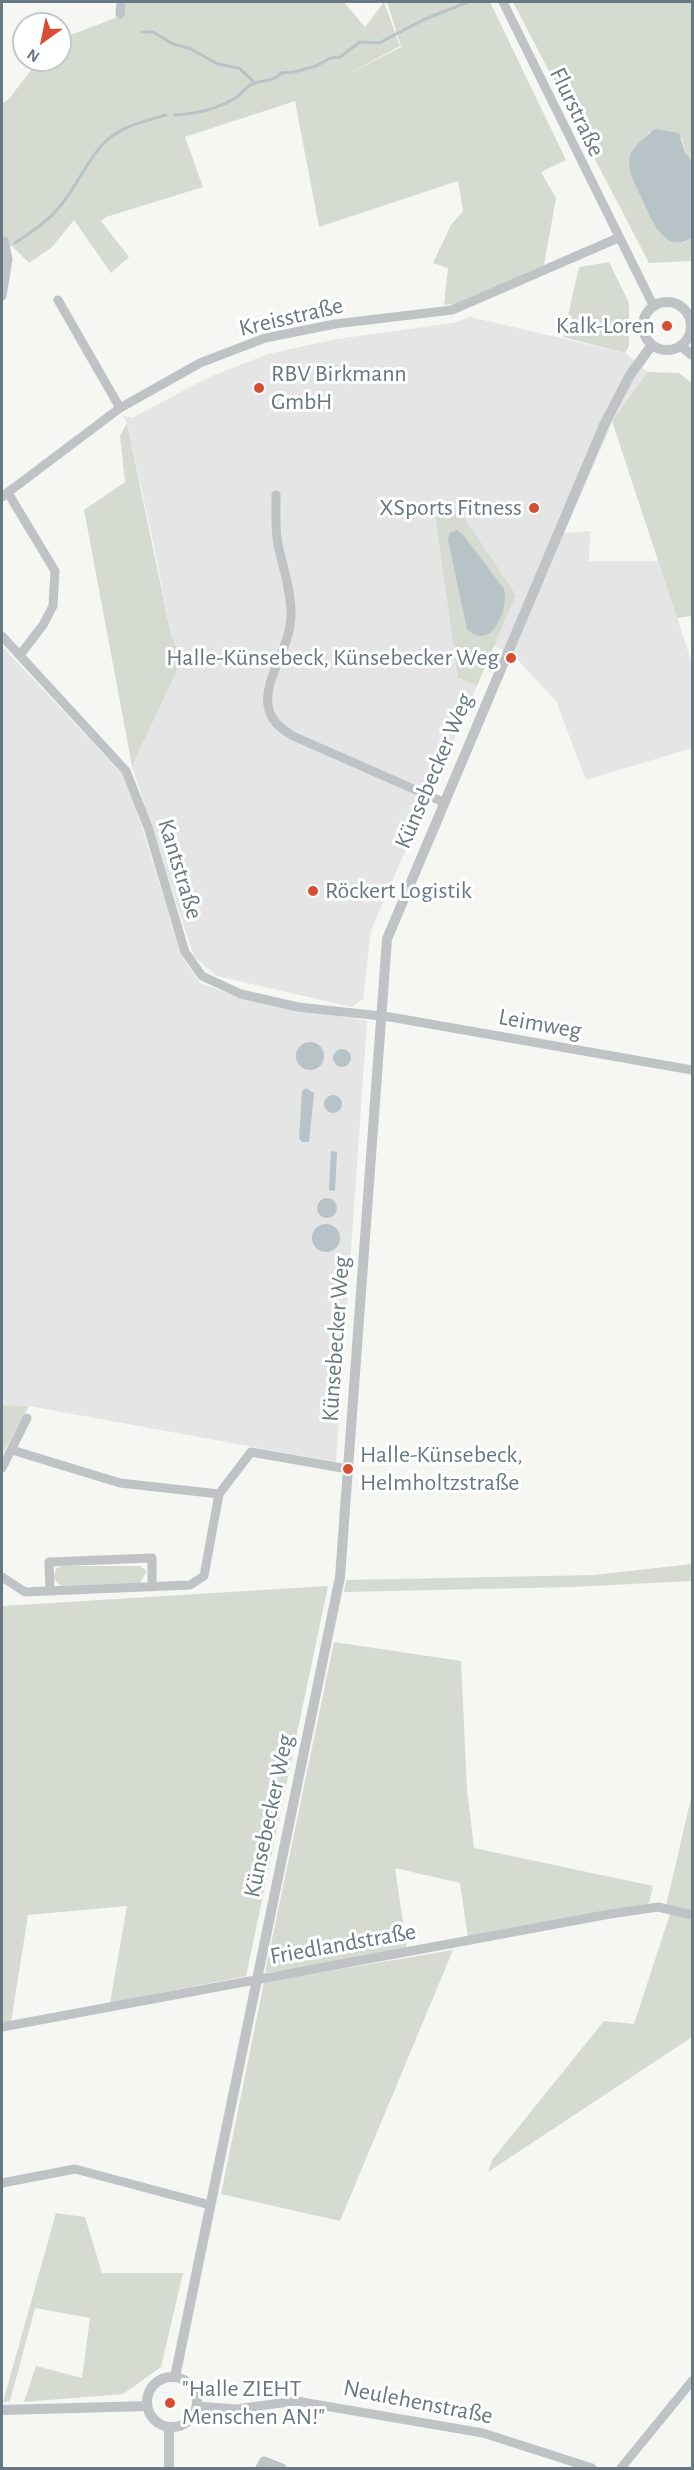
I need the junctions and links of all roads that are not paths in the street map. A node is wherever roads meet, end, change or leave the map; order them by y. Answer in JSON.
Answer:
{"nodes":[{"id":1,"x":121,"y":2,"type":"edge"},
{"id":2,"x":503,"y":2,"type":"edge"},
{"id":3,"x":120,"y":14,"type":"dead end"},
{"id":4,"x":618,"y":238,"type":"junction"},
{"id":5,"x":4,"y":241,"type":"dead end"},
{"id":6,"x":2,"y":296,"type":"edge"},
{"id":7,"x":58,"y":300,"type":"dead end"},
{"id":8,"x":653,"y":305,"type":"junction"},
{"id":9,"x":689,"y":307,"type":"edge"},
{"id":10,"x":652,"y":345,"type":"junction"},
{"id":11,"x":681,"y":346,"type":"junction"},
{"id":12,"x":693,"y":355,"type":"edge"},
{"id":13,"x":120,"y":408,"type":"junction"},
{"id":14,"x":5,"y":495,"type":"edge"},
{"id":15,"x":276,"y":495,"type":"dead end"},
{"id":16,"x":2,"y":636,"type":"edge"},
{"id":17,"x":20,"y":655,"type":"junction"},
{"id":18,"x":443,"y":802,"type":"junction"},
{"id":19,"x":380,"y":1017,"type":"junction"},
{"id":20,"x":693,"y":1070,"type":"edge"},
{"id":21,"x":27,"y":1418,"type":"dead end"},
{"id":22,"x":12,"y":1450,"type":"junction"},
{"id":23,"x":2,"y":1468,"type":"edge"},
{"id":24,"x":348,"y":1469,"type":"junction"},
{"id":25,"x":219,"y":1494,"type":"junction"},
{"id":26,"x":2,"y":1577,"type":"edge"},
{"id":27,"x":152,"y":1587,"type":"junction"},
{"id":28,"x":50,"y":1591,"type":"junction"},
{"id":29,"x":693,"y":1915,"type":"edge"},
{"id":30,"x":256,"y":1979,"type":"junction"},
{"id":31,"x":2,"y":2027,"type":"edge"},
{"id":32,"x":2,"y":2183,"type":"edge"},
{"id":33,"x":210,"y":2205,"type":"junction"},
{"id":34,"x":175,"y":2377,"type":"junction"},
{"id":35,"x":693,"y":2381,"type":"edge"},
{"id":36,"x":147,"y":2406,"type":"junction"},
{"id":37,"x":197,"y":2406,"type":"junction"},
{"id":38,"x":2,"y":2410,"type":"edge"},
{"id":39,"x":170,"y":2427,"type":"junction"},
{"id":40,"x":262,"y":2465,"type":"edge"},
{"id":41,"x":169,"y":2469,"type":"edge"},
{"id":42,"x":282,"y":2469,"type":"edge"},
{"id":43,"x":592,"y":2469,"type":"edge"},
{"id":44,"x":621,"y":2469,"type":"edge"}],
"edges":[{"from":1,"to":3,"type":"street"},
{"from":2,"to":4,"type":"street","name":"Flurstraße"},
{"from":4,"to":8,"type":"street","name":"Flurstraße"},
{"from":4,"to":13,"type":"street","name":"Kreisstraße"},
{"from":5,"to":6,"type":"street"},
{"from":7,"to":13,"type":"street"},
{"from":8,"to":9,"type":"street"},
{"from":8,"to":10,"type":"street"},
{"from":9,"to":11,"type":"street"},
{"from":10,"to":11,"type":"street"},
{"from":10,"to":18,"type":"street","name":"Künsebecker Weg"},
{"from":11,"to":12,"type":"street"},
{"from":13,"to":14,"type":"street","name":"Kreisstraße"},
{"from":14,"to":17,"type":"street"},
{"from":15,"to":18,"type":"street"},
{"from":16,"to":17,"type":"street","name":"Kantstraße"},
{"from":17,"to":19,"type":"street","name":"Kantstraße"},
{"from":18,"to":19,"type":"street","name":"Künsebecker Weg"},
{"from":19,"to":20,"type":"street","name":"Leimweg"},
{"from":19,"to":24,"type":"street","name":"Künsebecker Weg"},
{"from":21,"to":22,"type":"street"},
{"from":22,"to":23,"type":"street"},
{"from":22,"to":25,"type":"street"},
{"from":24,"to":25,"type":"street"},
{"from":24,"to":30,"type":"street","name":"Künsebecker Weg"},
{"from":25,"to":27,"type":"street"},
{"from":26,"to":28,"type":"street"},
{"from":27,"to":28,"type":"street"},
{"from":27,"to":28,"type":"street"},
{"from":29,"to":30,"type":"street","name":"Friedlandstraße"},
{"from":30,"to":31,"type":"street","name":"Friedlandstraße"},
{"from":30,"to":33,"type":"street","name":"Künsebecker Weg"},
{"from":32,"to":33,"type":"street"},
{"from":33,"to":34,"type":"street","name":"Künsebecker Weg"},
{"from":34,"to":36,"type":"street"},
{"from":34,"to":37,"type":"street"},
{"from":35,"to":44,"type":"street"},
{"from":36,"to":38,"type":"street"},
{"from":36,"to":39,"type":"street"},
{"from":37,"to":39,"type":"street"},
{"from":37,"to":43,"type":"street","name":"Neulehenstraße"},
{"from":39,"to":41,"type":"street"},
{"from":40,"to":42,"type":"street"}]}
